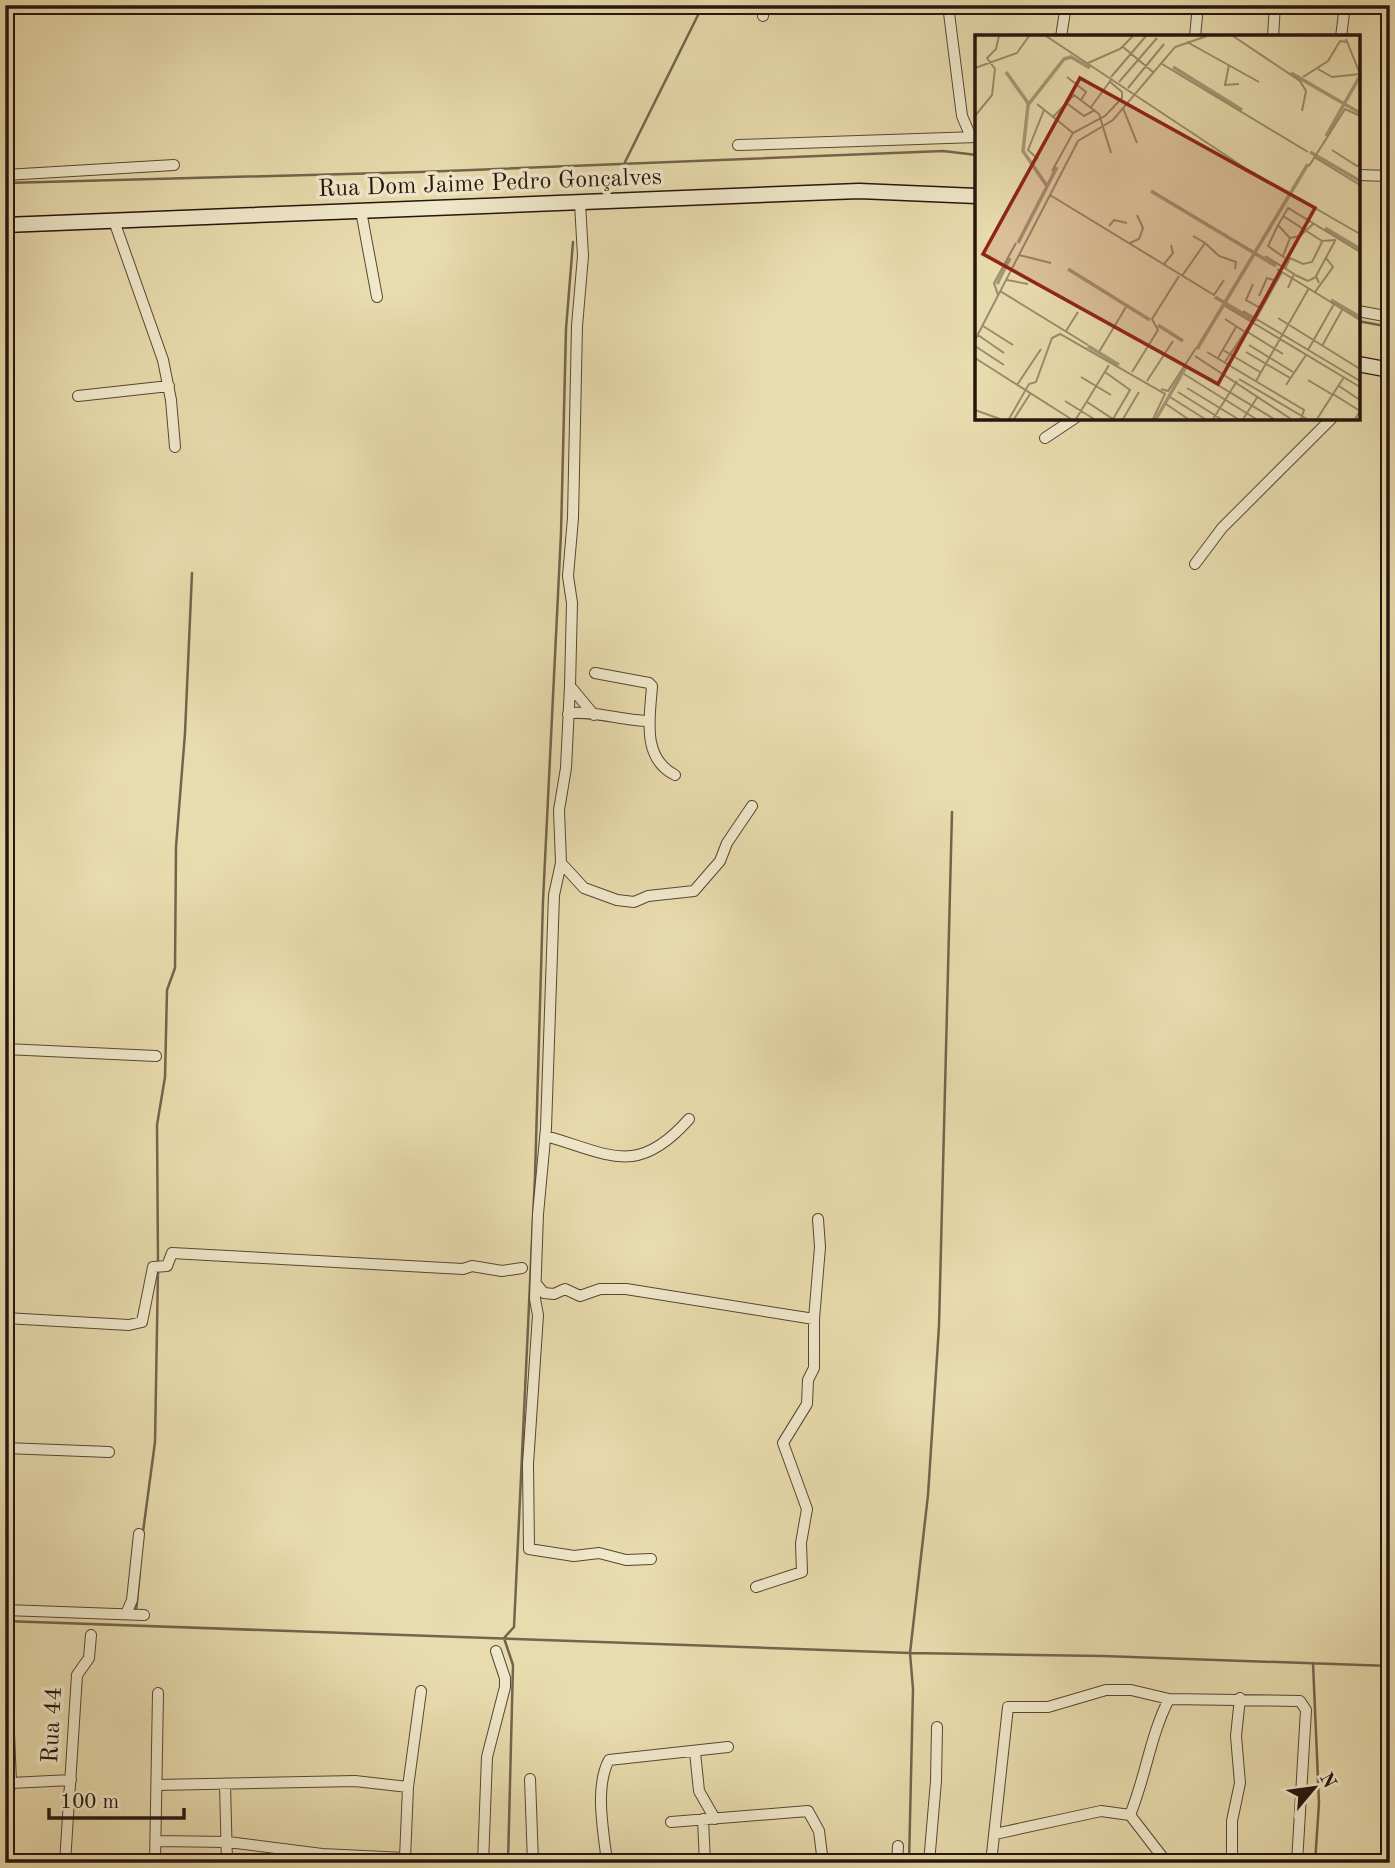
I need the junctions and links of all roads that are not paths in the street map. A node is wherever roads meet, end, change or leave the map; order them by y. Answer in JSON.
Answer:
{"nodes":[{"id":1,"x":948,"y":5,"type":"edge"},
{"id":2,"x":1066,"y":5,"type":"edge"},
{"id":3,"x":1198,"y":5,"type":"edge"},
{"id":4,"x":1275,"y":5,"type":"edge"},
{"id":5,"x":1345,"y":5,"type":"edge"},
{"id":6,"x":1061,"y":35,"type":"edge"},
{"id":7,"x":1195,"y":35,"type":"edge"},
{"id":8,"x":1273,"y":35,"type":"edge"},
{"id":9,"x":1341,"y":35,"type":"edge"},
{"id":10,"x":974,"y":137,"type":"edge"},
{"id":11,"x":738,"y":145,"type":"dead end"},
{"id":12,"x":174,"y":165,"type":"dead end"},
{"id":13,"x":5,"y":174,"type":"edge"},
{"id":14,"x":1360,"y":175,"type":"edge"},
{"id":15,"x":1390,"y":176,"type":"edge"},
{"id":16,"x":975,"y":196,"type":"edge"},
{"id":17,"x":580,"y":203,"type":"junction"},
{"id":18,"x":361,"y":211,"type":"junction"},
{"id":19,"x":114,"y":221,"type":"junction"},
{"id":20,"x":5,"y":225,"type":"edge"},
{"id":21,"x":377,"y":297,"type":"dead end"},
{"id":22,"x":1360,"y":312,"type":"edge"},
{"id":23,"x":1390,"y":317,"type":"edge"},
{"id":24,"x":1360,"y":366,"type":"edge"},
{"id":25,"x":1390,"y":370,"type":"edge"},
{"id":26,"x":169,"y":386,"type":"junction"},
{"id":27,"x":78,"y":396,"type":"dead end"},
{"id":28,"x":1072,"y":420,"type":"edge"},
{"id":29,"x":1330,"y":420,"type":"edge"},
{"id":30,"x":1045,"y":438,"type":"dead end"},
{"id":31,"x":175,"y":447,"type":"dead end"},
{"id":32,"x":1195,"y":564,"type":"dead end"},
{"id":33,"x":595,"y":673,"type":"dead end"},
{"id":34,"x":569,"y":686,"type":"junction"},
{"id":35,"x":568,"y":714,"type":"junction"},
{"id":36,"x":594,"y":715,"type":"junction"},
{"id":37,"x":648,"y":721,"type":"junction"},
{"id":38,"x":675,"y":775,"type":"dead end"},
{"id":39,"x":752,"y":806,"type":"dead end"},
{"id":40,"x":561,"y":863,"type":"junction"},
{"id":41,"x":5,"y":1049,"type":"edge"},
{"id":42,"x":156,"y":1056,"type":"dead end"},
{"id":43,"x":689,"y":1119,"type":"dead end"},
{"id":44,"x":545,"y":1136,"type":"junction"},
{"id":45,"x":818,"y":1219,"type":"dead end"},
{"id":46,"x":522,"y":1268,"type":"dead end"},
{"id":47,"x":537,"y":1285,"type":"junction"},
{"id":48,"x":5,"y":1318,"type":"edge"},
{"id":49,"x":814,"y":1320,"type":"junction"},
{"id":50,"x":5,"y":1448,"type":"edge"},
{"id":51,"x":109,"y":1452,"type":"dead end"},
{"id":52,"x":139,"y":1534,"type":"dead end"},
{"id":53,"x":651,"y":1559,"type":"dead end"},
{"id":54,"x":757,"y":1587,"type":"dead end"},
{"id":55,"x":5,"y":1610,"type":"edge"},
{"id":56,"x":129,"y":1614,"type":"junction"},
{"id":57,"x":144,"y":1615,"type":"dead end"},
{"id":58,"x":5,"y":1633,"type":"edge"},
{"id":59,"x":91,"y":1634,"type":"dead end"},
{"id":60,"x":496,"y":1651,"type":"dead end"},
{"id":61,"x":421,"y":1691,"type":"dead end"},
{"id":62,"x":158,"y":1693,"type":"dead end"},
{"id":63,"x":1240,"y":1698,"type":"junction"},
{"id":64,"x":1169,"y":1699,"type":"junction"},
{"id":65,"x":937,"y":1727,"type":"dead end"},
{"id":66,"x":728,"y":1747,"type":"dead end"},
{"id":67,"x":695,"y":1752,"type":"junction"},
{"id":68,"x":530,"y":1779,"type":"dead end"},
{"id":69,"x":71,"y":1780,"type":"junction"},
{"id":70,"x":11,"y":1783,"type":"junction"},
{"id":71,"x":225,"y":1784,"type":"junction"},
{"id":72,"x":157,"y":1785,"type":"junction"},
{"id":73,"x":408,"y":1787,"type":"junction"},
{"id":74,"x":5,"y":1803,"type":"edge"},
{"id":75,"x":1130,"y":1815,"type":"junction"},
{"id":76,"x":703,"y":1819,"type":"junction"},
{"id":77,"x":715,"y":1819,"type":"junction"},
{"id":78,"x":671,"y":1822,"type":"dead end"},
{"id":79,"x":995,"y":1834,"type":"junction"},
{"id":80,"x":156,"y":1842,"type":"junction"},
{"id":81,"x":228,"y":1842,"type":"junction"},
{"id":82,"x":898,"y":1846,"type":"dead end"},
{"id":83,"x":412,"y":1861,"type":"edge"},
{"id":84,"x":65,"y":1863,"type":"edge"},
{"id":85,"x":155,"y":1863,"type":"edge"},
{"id":86,"x":227,"y":1863,"type":"edge"},
{"id":87,"x":421,"y":1863,"type":"edge"},
{"id":88,"x":483,"y":1863,"type":"edge"},
{"id":89,"x":533,"y":1863,"type":"edge"},
{"id":90,"x":607,"y":1863,"type":"edge"},
{"id":91,"x":705,"y":1863,"type":"edge"},
{"id":92,"x":822,"y":1863,"type":"edge"},
{"id":93,"x":897,"y":1863,"type":"edge"},
{"id":94,"x":929,"y":1863,"type":"edge"},
{"id":95,"x":991,"y":1863,"type":"edge"},
{"id":96,"x":1167,"y":1863,"type":"edge"},
{"id":97,"x":1232,"y":1863,"type":"edge"},
{"id":98,"x":1297,"y":1863,"type":"edge"}],
"edges":[{"from":1,"to":10,"type":"street"},
{"from":2,"to":6,"type":"street"},
{"from":3,"to":7,"type":"street"},
{"from":4,"to":8,"type":"street"},
{"from":5,"to":9,"type":"street"},
{"from":10,"to":11,"type":"street"},
{"from":12,"to":13,"type":"street"},
{"from":14,"to":15,"type":"street"},
{"from":16,"to":17,"type":"main road","name":"Rua Dom Jaime Pedro Gonçalves"},
{"from":17,"to":18,"type":"main road","name":"Rua Dom Jaime Pedro Gonçalves"},
{"from":17,"to":34,"type":"street"},
{"from":18,"to":19,"type":"main road","name":"Rua Dom Jaime Pedro Gonçalves"},
{"from":18,"to":21,"type":"street"},
{"from":19,"to":20,"type":"main road","name":"Rua Dom Jaime Pedro Gonçalves"},
{"from":19,"to":26,"type":"street"},
{"from":22,"to":23,"type":"street"},
{"from":24,"to":25,"type":"main road"},
{"from":26,"to":27,"type":"street"},
{"from":26,"to":31,"type":"street"},
{"from":28,"to":30,"type":"street"},
{"from":29,"to":32,"type":"street"},
{"from":33,"to":37,"type":"street"},
{"from":34,"to":35,"type":"street"},
{"from":34,"to":36,"type":"street"},
{"from":35,"to":36,"type":"street"},
{"from":35,"to":40,"type":"street"},
{"from":36,"to":37,"type":"street"},
{"from":37,"to":38,"type":"street"},
{"from":39,"to":40,"type":"street"},
{"from":40,"to":44,"type":"street"},
{"from":41,"to":42,"type":"street"},
{"from":43,"to":44,"type":"street"},
{"from":44,"to":47,"type":"street"},
{"from":45,"to":49,"type":"street"},
{"from":46,"to":48,"type":"street"},
{"from":47,"to":49,"type":"street"},
{"from":47,"to":53,"type":"street"},
{"from":49,"to":54,"type":"street"},
{"from":50,"to":51,"type":"street"},
{"from":52,"to":56,"type":"street"},
{"from":55,"to":56,"type":"street"},
{"from":56,"to":57,"type":"street"},
{"from":58,"to":70,"type":"street"},
{"from":59,"to":69,"type":"street","name":"Rua 44"},
{"from":60,"to":88,"type":"street"},
{"from":61,"to":73,"type":"street"},
{"from":62,"to":72,"type":"street"},
{"from":63,"to":64,"type":"street"},
{"from":63,"to":97,"type":"street"},
{"from":63,"to":98,"type":"street"},
{"from":64,"to":75,"type":"street"},
{"from":64,"to":79,"type":"street"},
{"from":65,"to":94,"type":"street"},
{"from":66,"to":67,"type":"street"},
{"from":67,"to":77,"type":"street"},
{"from":67,"to":90,"type":"street"},
{"from":68,"to":89,"type":"street"},
{"from":69,"to":70,"type":"street"},
{"from":69,"to":84,"type":"street","name":"Rua 44"},
{"from":70,"to":74,"type":"street"},
{"from":71,"to":72,"type":"street"},
{"from":71,"to":73,"type":"street"},
{"from":71,"to":81,"type":"street"},
{"from":72,"to":80,"type":"street"},
{"from":73,"to":83,"type":"street"},
{"from":75,"to":79,"type":"street"},
{"from":75,"to":96,"type":"street"},
{"from":76,"to":77,"type":"street"},
{"from":76,"to":78,"type":"street"},
{"from":76,"to":91,"type":"street"},
{"from":77,"to":92,"type":"street"},
{"from":79,"to":95,"type":"street"},
{"from":80,"to":81,"type":"street"},
{"from":80,"to":85,"type":"street"},
{"from":81,"to":83,"type":"street"},
{"from":81,"to":86,"type":"street"},
{"from":82,"to":93,"type":"street"},
{"from":83,"to":87,"type":"street"}]}
